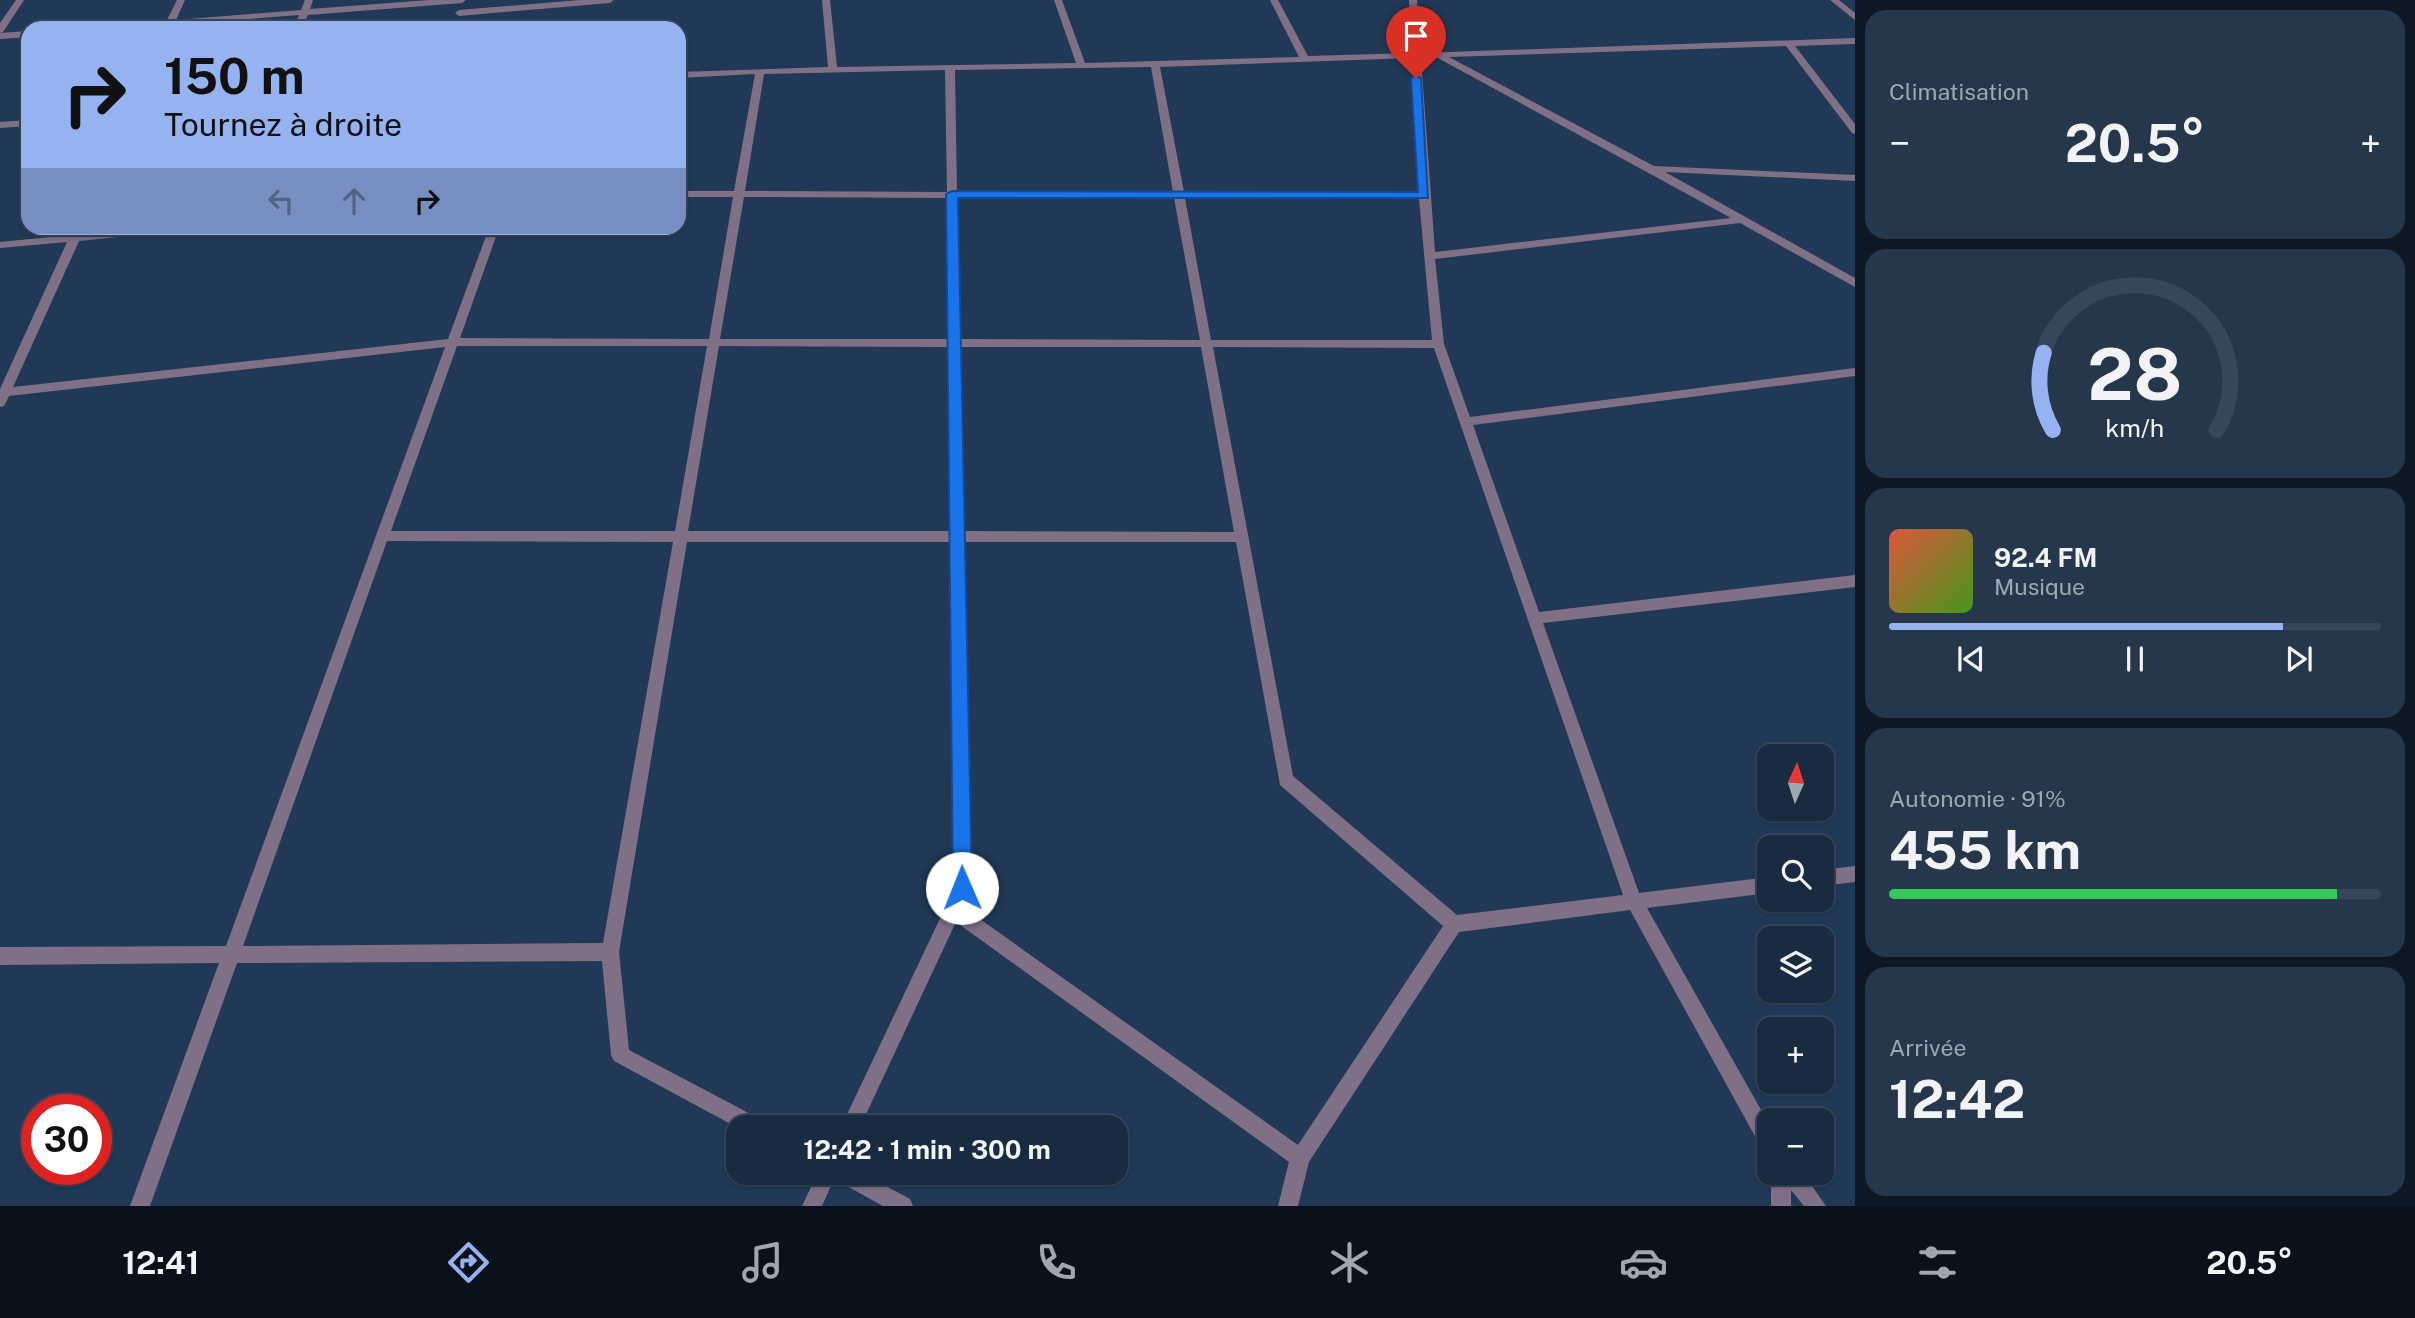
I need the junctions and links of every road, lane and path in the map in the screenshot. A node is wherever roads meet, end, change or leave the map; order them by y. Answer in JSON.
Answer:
{"nodes":[{"id":1,"x":20,"y":0,"type":"edge"},
{"id":2,"x":181,"y":0,"type":"edge"},
{"id":3,"x":309,"y":0,"type":"edge"},
{"id":4,"x":462,"y":0,"type":"edge"},
{"id":5,"x":610,"y":0,"type":"edge"},
{"id":6,"x":826,"y":0,"type":"edge"},
{"id":7,"x":1058,"y":0,"type":"edge"},
{"id":8,"x":1274,"y":0,"type":"edge"},
{"id":9,"x":1413,"y":0,"type":"edge"},
{"id":10,"x":1834,"y":0,"type":"edge"},
{"id":11,"x":304,"y":12,"type":"junction"},
{"id":12,"x":1855,"y":16,"type":"edge"},
{"id":13,"x":171,"y":21,"type":"edge"},
{"id":14,"x":211,"y":21,"type":"edge"},
{"id":15,"x":301,"y":21,"type":"edge"},
{"id":16,"x":0,"y":30,"type":"edge"},
{"id":17,"x":21,"y":34,"type":"edge"},
{"id":18,"x":0,"y":36,"type":"edge"},
{"id":19,"x":1855,"y":41,"type":"edge"},
{"id":20,"x":1788,"y":43,"type":"junction"},
{"id":21,"x":1437,"y":54,"type":"junction"},
{"id":22,"x":1414,"y":55,"type":"junction"},
{"id":23,"x":1305,"y":59,"type":"junction"},
{"id":24,"x":1155,"y":64,"type":"junction"},
{"id":25,"x":1081,"y":65,"type":"junction"},
{"id":26,"x":950,"y":68,"type":"junction"},
{"id":27,"x":833,"y":70,"type":"junction"},
{"id":28,"x":760,"y":71,"type":"junction"},
{"id":29,"x":686,"y":75,"type":"edge"},
{"id":30,"x":21,"y":124,"type":"edge"},
{"id":31,"x":0,"y":125,"type":"edge"},
{"id":32,"x":1855,"y":131,"type":"edge"},
{"id":33,"x":1651,"y":169,"type":"junction"},
{"id":34,"x":1855,"y":178,"type":"edge"},
{"id":35,"x":686,"y":194,"type":"edge"},
{"id":36,"x":739,"y":194,"type":"junction"},
{"id":37,"x":952,"y":194,"type":"junction"},
{"id":38,"x":1178,"y":194,"type":"junction"},
{"id":39,"x":1424,"y":196,"type":"junction"},
{"id":40,"x":1741,"y":220,"type":"junction"},
{"id":41,"x":63,"y":235,"type":"edge"},
{"id":42,"x":75,"y":235,"type":"edge"},
{"id":43,"x":491,"y":235,"type":"edge"},
{"id":44,"x":0,"y":245,"type":"edge"},
{"id":45,"x":1429,"y":256,"type":"junction"},
{"id":46,"x":1855,"y":283,"type":"edge"},
{"id":47,"x":453,"y":342,"type":"junction"},
{"id":48,"x":713,"y":342,"type":"junction"},
{"id":49,"x":954,"y":343,"type":"junction"},
{"id":50,"x":1206,"y":343,"type":"junction"},
{"id":51,"x":1438,"y":344,"type":"junction"},
{"id":52,"x":1853,"y":375,"type":"edge"},
{"id":53,"x":2,"y":396,"type":"edge"},
{"id":54,"x":1465,"y":422,"type":"junction"},
{"id":55,"x":383,"y":536,"type":"junction"},
{"id":56,"x":681,"y":536,"type":"junction"},
{"id":57,"x":957,"y":537,"type":"junction"},
{"id":58,"x":1241,"y":537,"type":"junction"},
{"id":59,"x":1855,"y":581,"type":"edge"},
{"id":60,"x":1534,"y":618,"type":"junction"},
{"id":61,"x":1855,"y":874,"type":"edge"},
{"id":62,"x":1834,"y":877,"type":"edge"},
{"id":63,"x":1757,"y":887,"type":"edge"},
{"id":64,"x":1634,"y":902,"type":"junction"},
{"id":65,"x":953,"y":910,"type":"junction"},
{"id":66,"x":1454,"y":924,"type":"junction"},
{"id":67,"x":610,"y":952,"type":"junction"},
{"id":68,"x":231,"y":954,"type":"junction"},
{"id":69,"x":0,"y":956,"type":"edge"},
{"id":70,"x":732,"y":1115,"type":"edge"},
{"id":71,"x":856,"y":1115,"type":"edge"},
{"id":72,"x":1757,"y":1121,"type":"edge"},
{"id":73,"x":1300,"y":1157,"type":"junction"},
{"id":74,"x":822,"y":1185,"type":"edge"},
{"id":75,"x":864,"y":1185,"type":"edge"},
{"id":76,"x":1782,"y":1185,"type":"edge"},
{"id":77,"x":1799,"y":1185,"type":"edge"},
{"id":78,"x":140,"y":1206,"type":"edge"},
{"id":79,"x":812,"y":1206,"type":"edge"},
{"id":80,"x":903,"y":1206,"type":"edge"},
{"id":81,"x":1288,"y":1206,"type":"edge"},
{"id":82,"x":1781,"y":1206,"type":"edge"},
{"id":83,"x":1816,"y":1206,"type":"edge"}],
"edges":[{"from":1,"to":16,"type":"street"},
{"from":2,"to":13,"type":"street"},
{"from":3,"to":11,"type":"street"},
{"from":4,"to":5,"type":"street"},
{"from":4,"to":11,"type":"street"},
{"from":6,"to":27,"type":"street"},
{"from":7,"to":25,"type":"street"},
{"from":8,"to":23,"type":"street"},
{"from":9,"to":22,"type":"street"},
{"from":10,"to":12,"type":"street"},
{"from":11,"to":14,"type":"street"},
{"from":11,"to":15,"type":"street"},
{"from":17,"to":18,"type":"street"},
{"from":19,"to":20,"type":"street"},
{"from":20,"to":21,"type":"street"},
{"from":20,"to":32,"type":"street"},
{"from":21,"to":22,"type":"street"},
{"from":21,"to":33,"type":"street"},
{"from":22,"to":23,"type":"street"},
{"from":22,"to":39,"type":"street"},
{"from":23,"to":24,"type":"street"},
{"from":24,"to":25,"type":"street"},
{"from":24,"to":38,"type":"street"},
{"from":25,"to":26,"type":"street"},
{"from":26,"to":27,"type":"street"},
{"from":26,"to":37,"type":"street"},
{"from":27,"to":28,"type":"street"},
{"from":28,"to":29,"type":"street"},
{"from":28,"to":36,"type":"street"},
{"from":30,"to":31,"type":"street"},
{"from":33,"to":34,"type":"street"},
{"from":33,"to":40,"type":"street"},
{"from":35,"to":36,"type":"street"},
{"from":36,"to":37,"type":"street"},
{"from":36,"to":48,"type":"street"},
{"from":37,"to":38,"type":"street"},
{"from":37,"to":49,"type":"street"},
{"from":38,"to":39,"type":"street"},
{"from":38,"to":50,"type":"street"},
{"from":39,"to":45,"type":"street"},
{"from":40,"to":45,"type":"street"},
{"from":40,"to":46,"type":"street"},
{"from":41,"to":44,"type":"street"},
{"from":42,"to":53,"type":"street"},
{"from":43,"to":47,"type":"street"},
{"from":45,"to":51,"type":"street"},
{"from":47,"to":48,"type":"street"},
{"from":47,"to":53,"type":"street"},
{"from":47,"to":55,"type":"street"},
{"from":48,"to":49,"type":"street"},
{"from":48,"to":56,"type":"street"},
{"from":49,"to":50,"type":"street"},
{"from":49,"to":57,"type":"street"},
{"from":50,"to":51,"type":"street"},
{"from":50,"to":58,"type":"street"},
{"from":51,"to":54,"type":"street"},
{"from":52,"to":54,"type":"street"},
{"from":54,"to":60,"type":"street"},
{"from":55,"to":56,"type":"street"},
{"from":55,"to":68,"type":"street"},
{"from":56,"to":57,"type":"street"},
{"from":56,"to":67,"type":"street"},
{"from":57,"to":58,"type":"street"},
{"from":57,"to":65,"type":"street"},
{"from":58,"to":66,"type":"street"},
{"from":59,"to":60,"type":"street"},
{"from":60,"to":64,"type":"street"},
{"from":61,"to":62,"type":"street"},
{"from":63,"to":64,"type":"street"},
{"from":64,"to":66,"type":"street"},
{"from":64,"to":72,"type":"street"},
{"from":65,"to":71,"type":"street"},
{"from":65,"to":73,"type":"street"},
{"from":66,"to":73,"type":"street"},
{"from":67,"to":68,"type":"street"},
{"from":67,"to":70,"type":"street"},
{"from":68,"to":69,"type":"street"},
{"from":68,"to":78,"type":"street"},
{"from":73,"to":81,"type":"street"},
{"from":74,"to":79,"type":"street"},
{"from":75,"to":80,"type":"street"},
{"from":76,"to":82,"type":"street"},
{"from":77,"to":83,"type":"street"}]}
